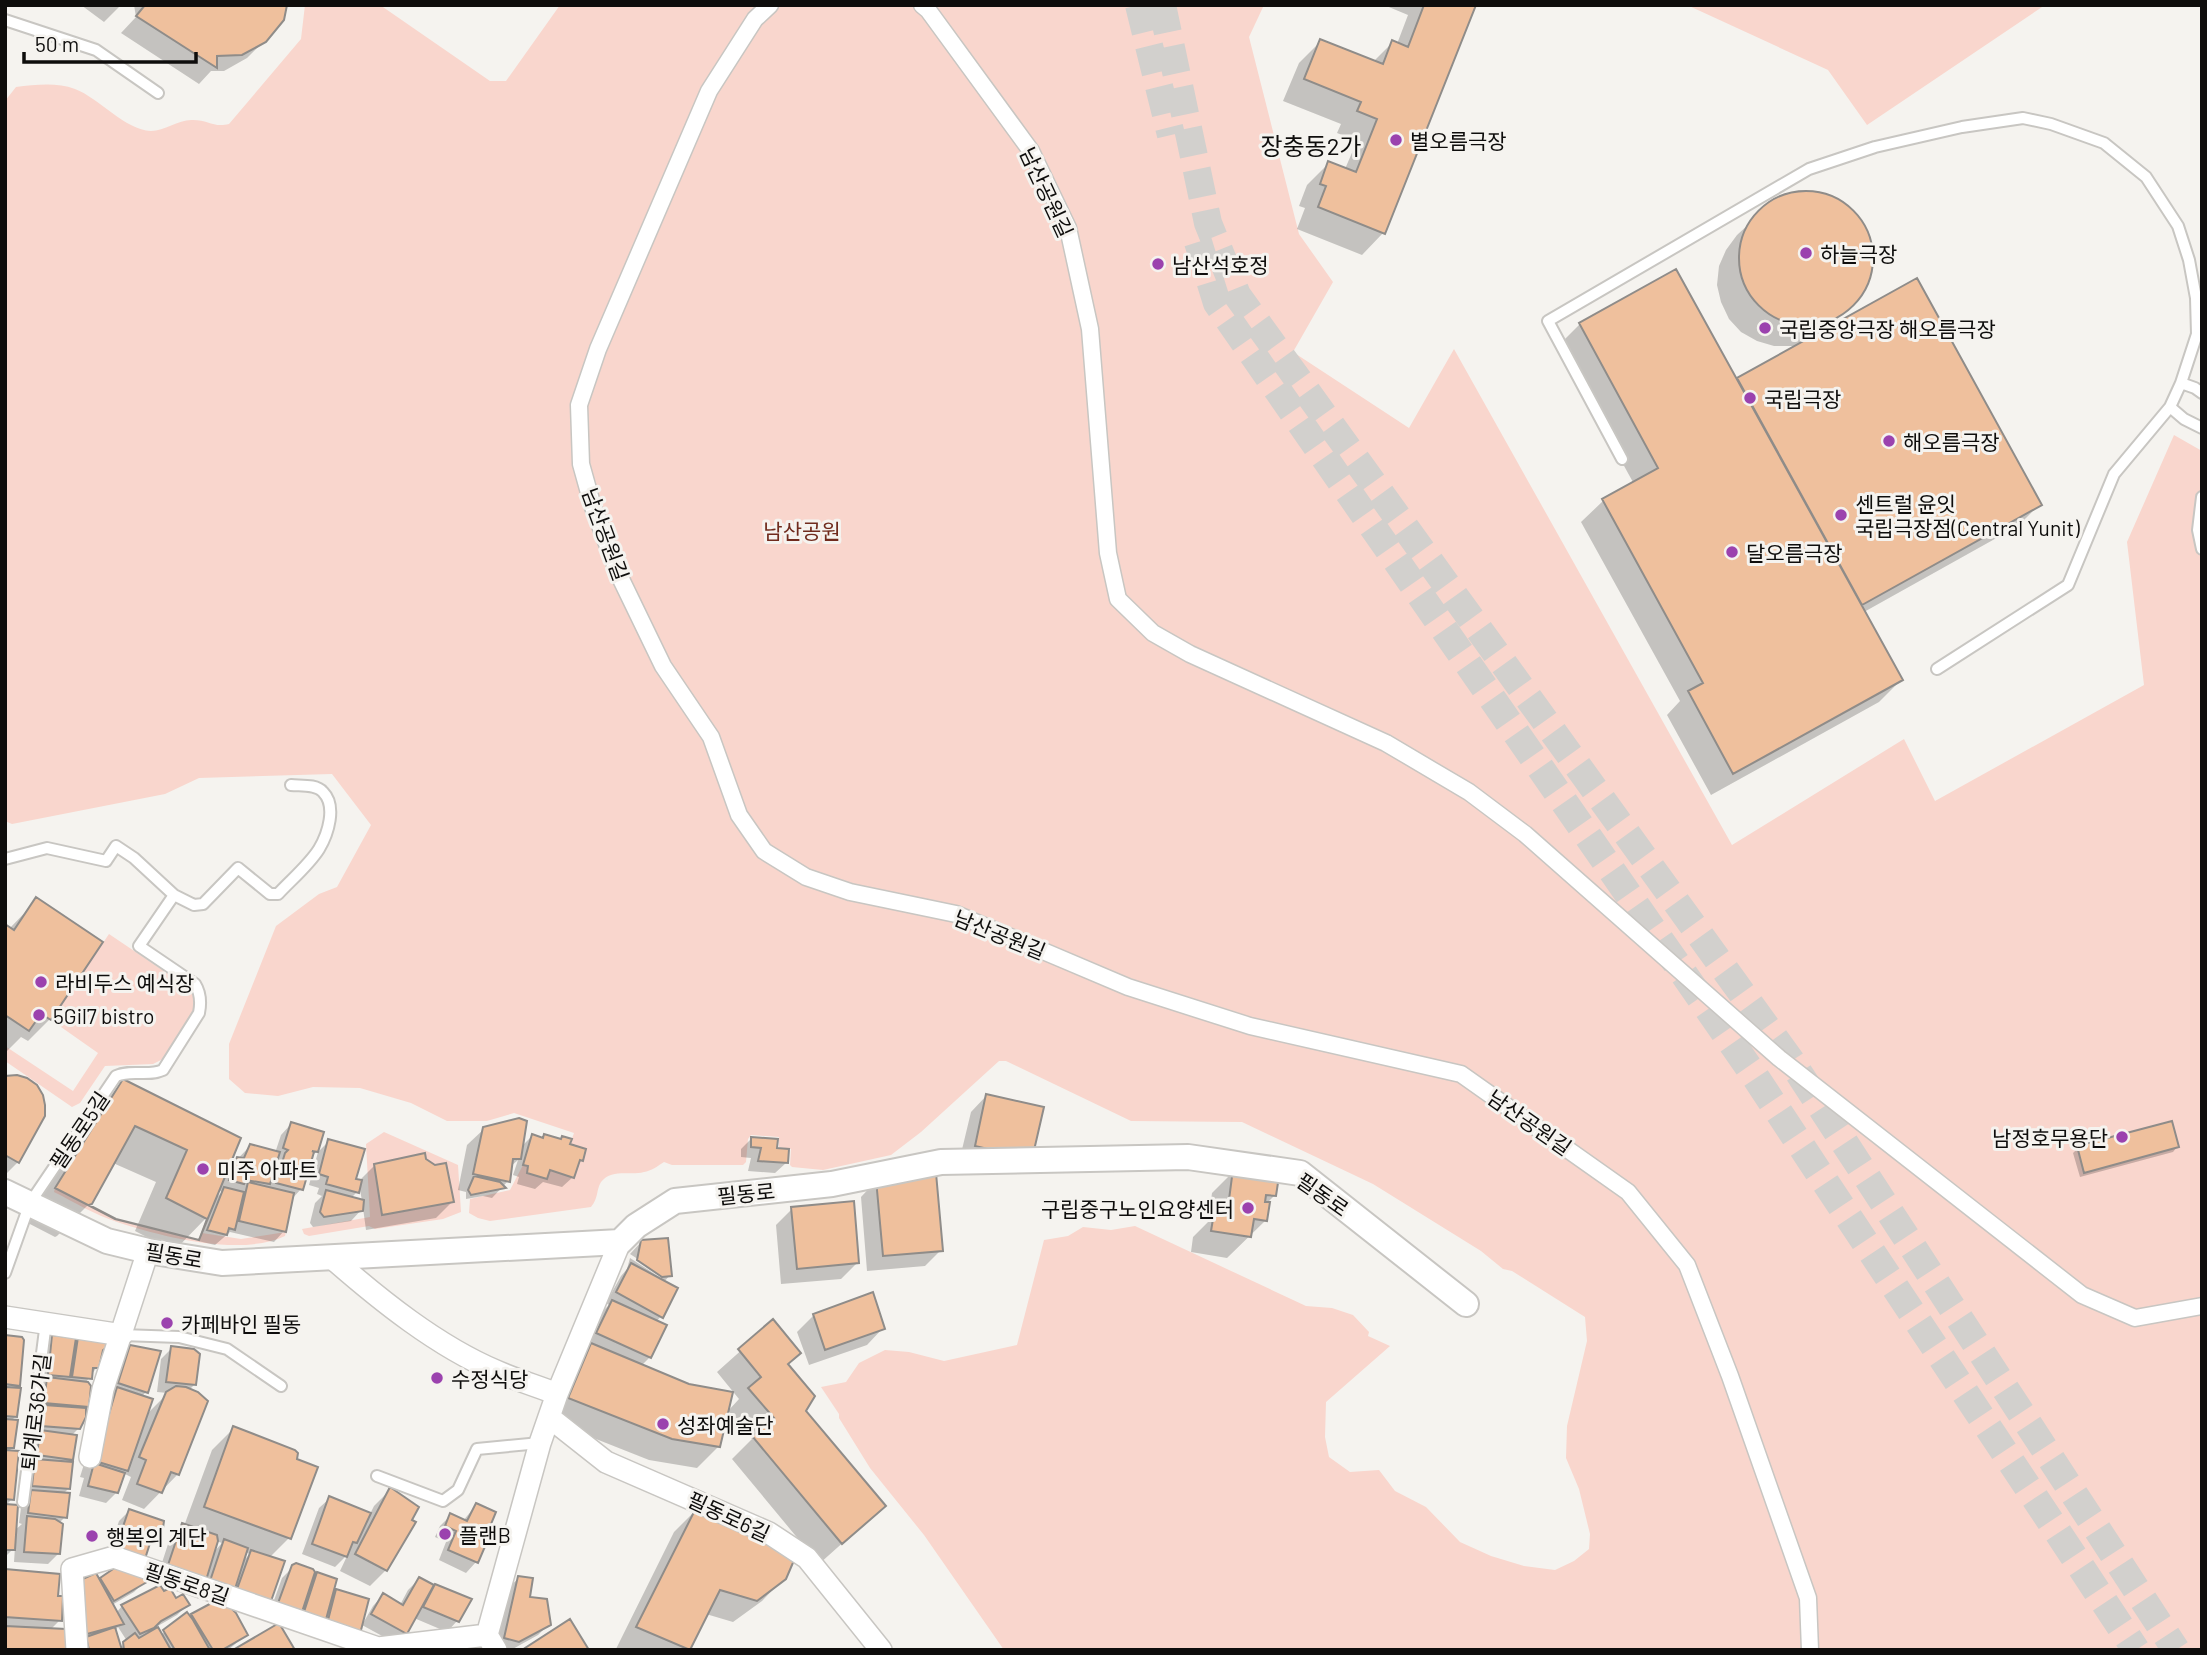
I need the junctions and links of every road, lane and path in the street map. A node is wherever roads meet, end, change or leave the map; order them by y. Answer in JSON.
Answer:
{"nodes":[{"id":1,"x":770,"y":5,"type":"edge"},
{"id":2,"x":922,"y":5,"type":"edge"},
{"id":3,"x":5,"y":20,"type":"edge"},
{"id":4,"x":158,"y":93,"type":"dead end"},
{"id":5,"x":2181,"y":383,"type":"junction"},
{"id":6,"x":2202,"y":393,"type":"edge"},
{"id":7,"x":2171,"y":407,"type":"junction"},
{"id":8,"x":2202,"y":428,"type":"edge"},
{"id":9,"x":1622,"y":459,"type":"dead end"},
{"id":10,"x":2202,"y":497,"type":"edge"},
{"id":11,"x":2202,"y":549,"type":"edge"},
{"id":12,"x":1937,"y":669,"type":"dead end"},
{"id":13,"x":291,"y":785,"type":"dead end"},
{"id":14,"x":5,"y":859,"type":"edge"},
{"id":15,"x":174,"y":895,"type":"junction"},
{"id":16,"x":5,"y":1192,"type":"edge"},
{"id":17,"x":30,"y":1203,"type":"junction"},
{"id":18,"x":620,"y":1242,"type":"junction"},
{"id":19,"x":148,"y":1251,"type":"junction"},
{"id":20,"x":332,"y":1258,"type":"junction"},
{"id":21,"x":5,"y":1273,"type":"edge"},
{"id":22,"x":1466,"y":1304,"type":"dead end"},
{"id":23,"x":2202,"y":1306,"type":"edge"},
{"id":24,"x":5,"y":1317,"type":"edge"},
{"id":25,"x":46,"y":1322,"type":"junction"},
{"id":26,"x":122,"y":1335,"type":"junction"},
{"id":27,"x":281,"y":1385,"type":"dead end"},
{"id":28,"x":558,"y":1394,"type":"junction"},
{"id":29,"x":549,"y":1417,"type":"junction"},
{"id":30,"x":540,"y":1443,"type":"junction"},
{"id":31,"x":90,"y":1457,"type":"dead end"},
{"id":32,"x":377,"y":1476,"type":"dead end"},
{"id":33,"x":23,"y":1502,"type":"dead end"},
{"id":34,"x":492,"y":1643,"type":"edge"},
{"id":35,"x":376,"y":1649,"type":"edge"},
{"id":36,"x":77,"y":1650,"type":"edge"},
{"id":37,"x":881,"y":1650,"type":"edge"},
{"id":38,"x":1810,"y":1650,"type":"edge"}],
"edges":[{"from":1,"to":38,"type":"street","name":"남산공원길"},
{"from":2,"to":23,"type":"street","name":"남산공원길"},
{"from":3,"to":4,"type":"lane"},
{"from":5,"to":6,"type":"lane"},
{"from":5,"to":7,"type":"lane"},
{"from":5,"to":9,"type":"lane"},
{"from":7,"to":8,"type":"lane"},
{"from":7,"to":12,"type":"lane"},
{"from":10,"to":11,"type":"lane"},
{"from":13,"to":15,"type":"lane"},
{"from":14,"to":15,"type":"lane"},
{"from":15,"to":17,"type":"lane","name":"필동로5길"},
{"from":16,"to":17,"type":"street","name":"필동로"},
{"from":17,"to":19,"type":"street","name":"필동로"},
{"from":17,"to":21,"type":"lane"},
{"from":18,"to":20,"type":"street","name":"필동로"},
{"from":18,"to":22,"type":"street","name":"필동로"},
{"from":18,"to":28,"type":"street","name":"필동로8길"},
{"from":19,"to":20,"type":"street","name":"필동로"},
{"from":19,"to":26,"type":"street"},
{"from":20,"to":28,"type":"street"},
{"from":24,"to":25,"type":"street","name":"퇴계로36가길"},
{"from":25,"to":26,"type":"street","name":"퇴계로36가길"},
{"from":25,"to":33,"type":"lane","name":"퇴계로36가길"},
{"from":26,"to":27,"type":"lane","name":"퇴계로36가길"},
{"from":26,"to":31,"type":"street"},
{"from":28,"to":29,"type":"street","name":"필동로8길"},
{"from":29,"to":30,"type":"street","name":"필동로8길"},
{"from":29,"to":37,"type":"street","name":"필동로6길"},
{"from":30,"to":32,"type":"lane"},
{"from":30,"to":34,"type":"street","name":"필동로8길"},
{"from":34,"to":35,"type":"street","name":"필동로8길"},
{"from":35,"to":36,"type":"street","name":"필동로8길"}]}
